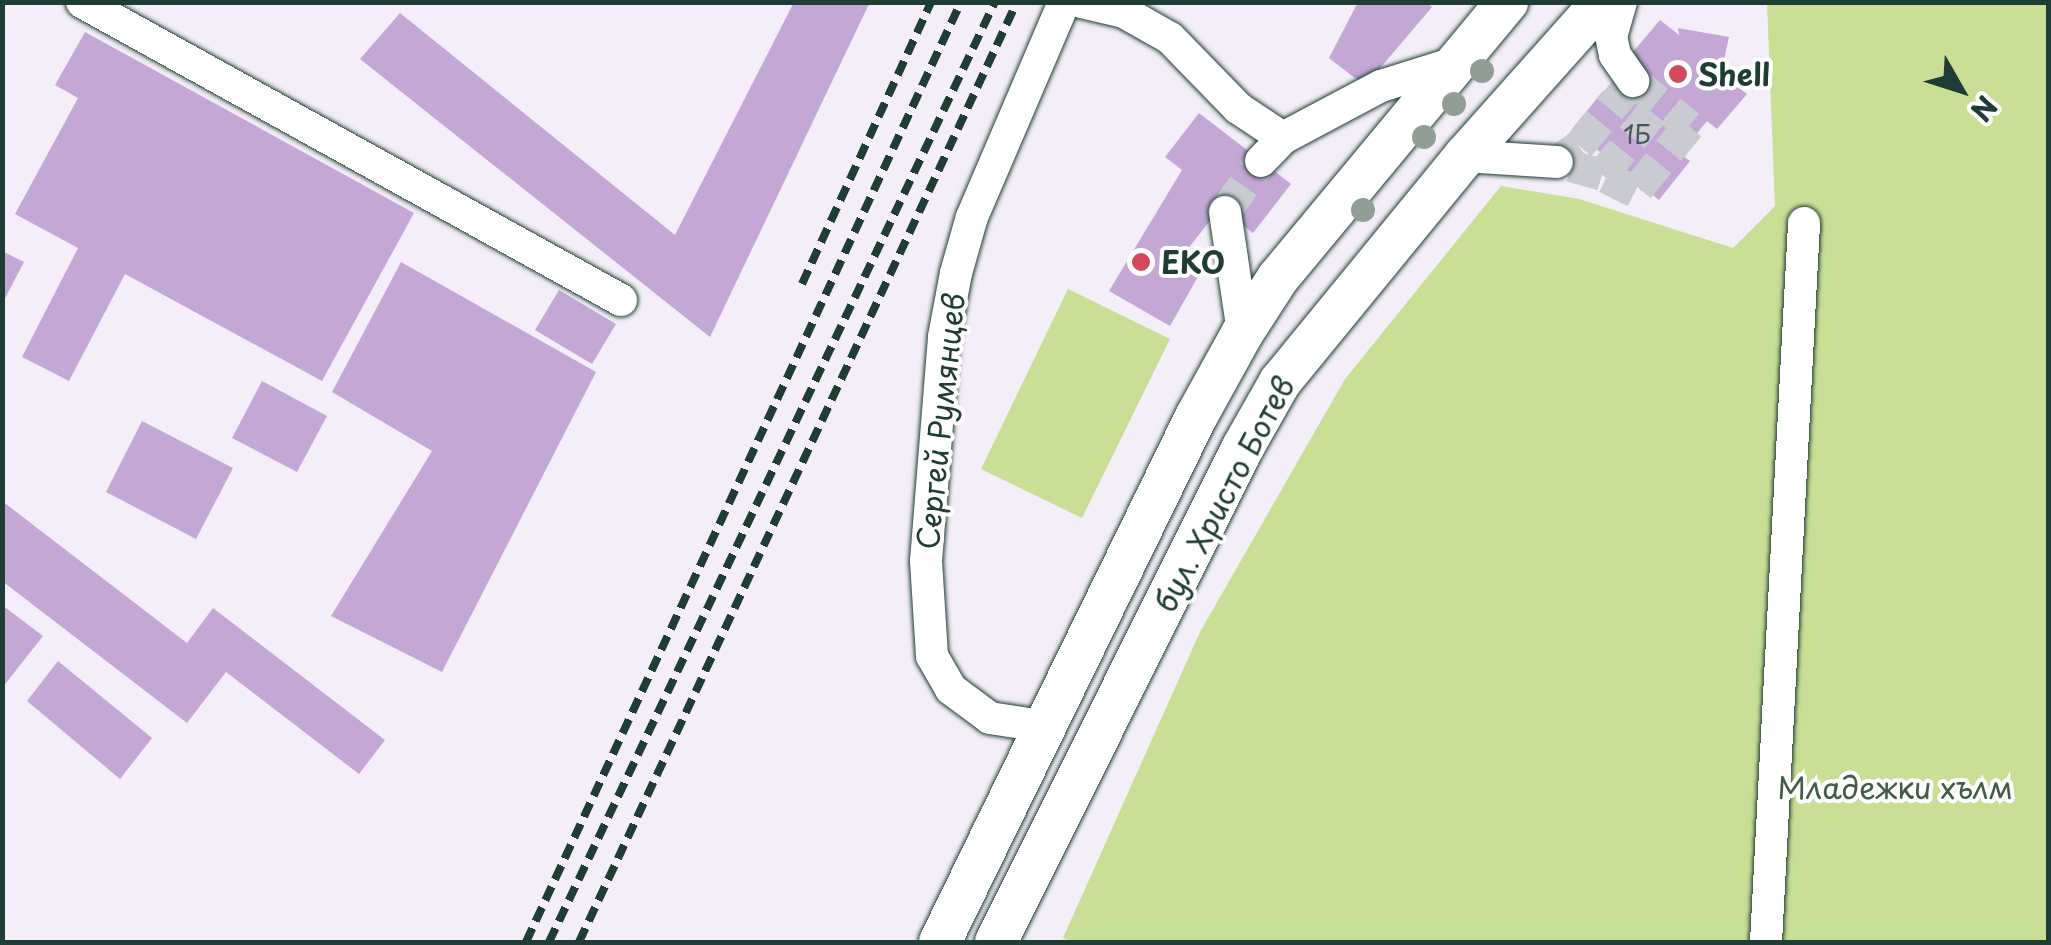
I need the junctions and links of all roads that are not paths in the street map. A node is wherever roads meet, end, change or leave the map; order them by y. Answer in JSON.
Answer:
{"nodes":[{"id":1,"x":82,"y":2,"type":"edge"},
{"id":2,"x":1064,"y":2,"type":"edge"},
{"id":3,"x":1081,"y":2,"type":"edge"},
{"id":4,"x":1507,"y":2,"type":"edge"},
{"id":5,"x":1602,"y":2,"type":"edge"},
{"id":6,"x":1621,"y":2,"type":"edge"},
{"id":7,"x":1455,"y":63,"type":"junction"},
{"id":8,"x":1633,"y":81,"type":"dead end"},
{"id":9,"x":1465,"y":156,"type":"junction"},
{"id":10,"x":1557,"y":162,"type":"dead end"},
{"id":11,"x":1225,"y":212,"type":"tunnel mouth"},
{"id":12,"x":1804,"y":224,"type":"dead end"},
{"id":13,"x":621,"y":300,"type":"dead end"},
{"id":14,"x":1243,"y":332,"type":"junction"},
{"id":15,"x":1048,"y":727,"type":"junction"},
{"id":16,"x":940,"y":942,"type":"edge"},
{"id":17,"x":996,"y":942,"type":"edge"},
{"id":18,"x":1766,"y":942,"type":"edge"}],
"edges":[{"from":1,"to":13,"type":"street"},
{"from":2,"to":15,"type":"street","name":"Сергей Румянцев"},
{"from":3,"to":7,"type":"street"},
{"from":4,"to":7,"type":"main road","name":"бул. Христо Ботев"},
{"from":5,"to":9,"type":"main road","name":"бул. Христо Ботев"},
{"from":6,"to":8,"type":"street"},
{"from":7,"to":14,"type":"main road","name":"бул. Христо Ботев"},
{"from":9,"to":10,"type":"street"},
{"from":9,"to":17,"type":"main road","name":"бул. Христо Ботев"},
{"from":11,"to":14,"type":"street"},
{"from":12,"to":18,"type":"street"},
{"from":14,"to":15,"type":"main road","name":"бул. Христо Ботев"},
{"from":15,"to":16,"type":"main road","name":"бул. Христо Ботев"}]}
